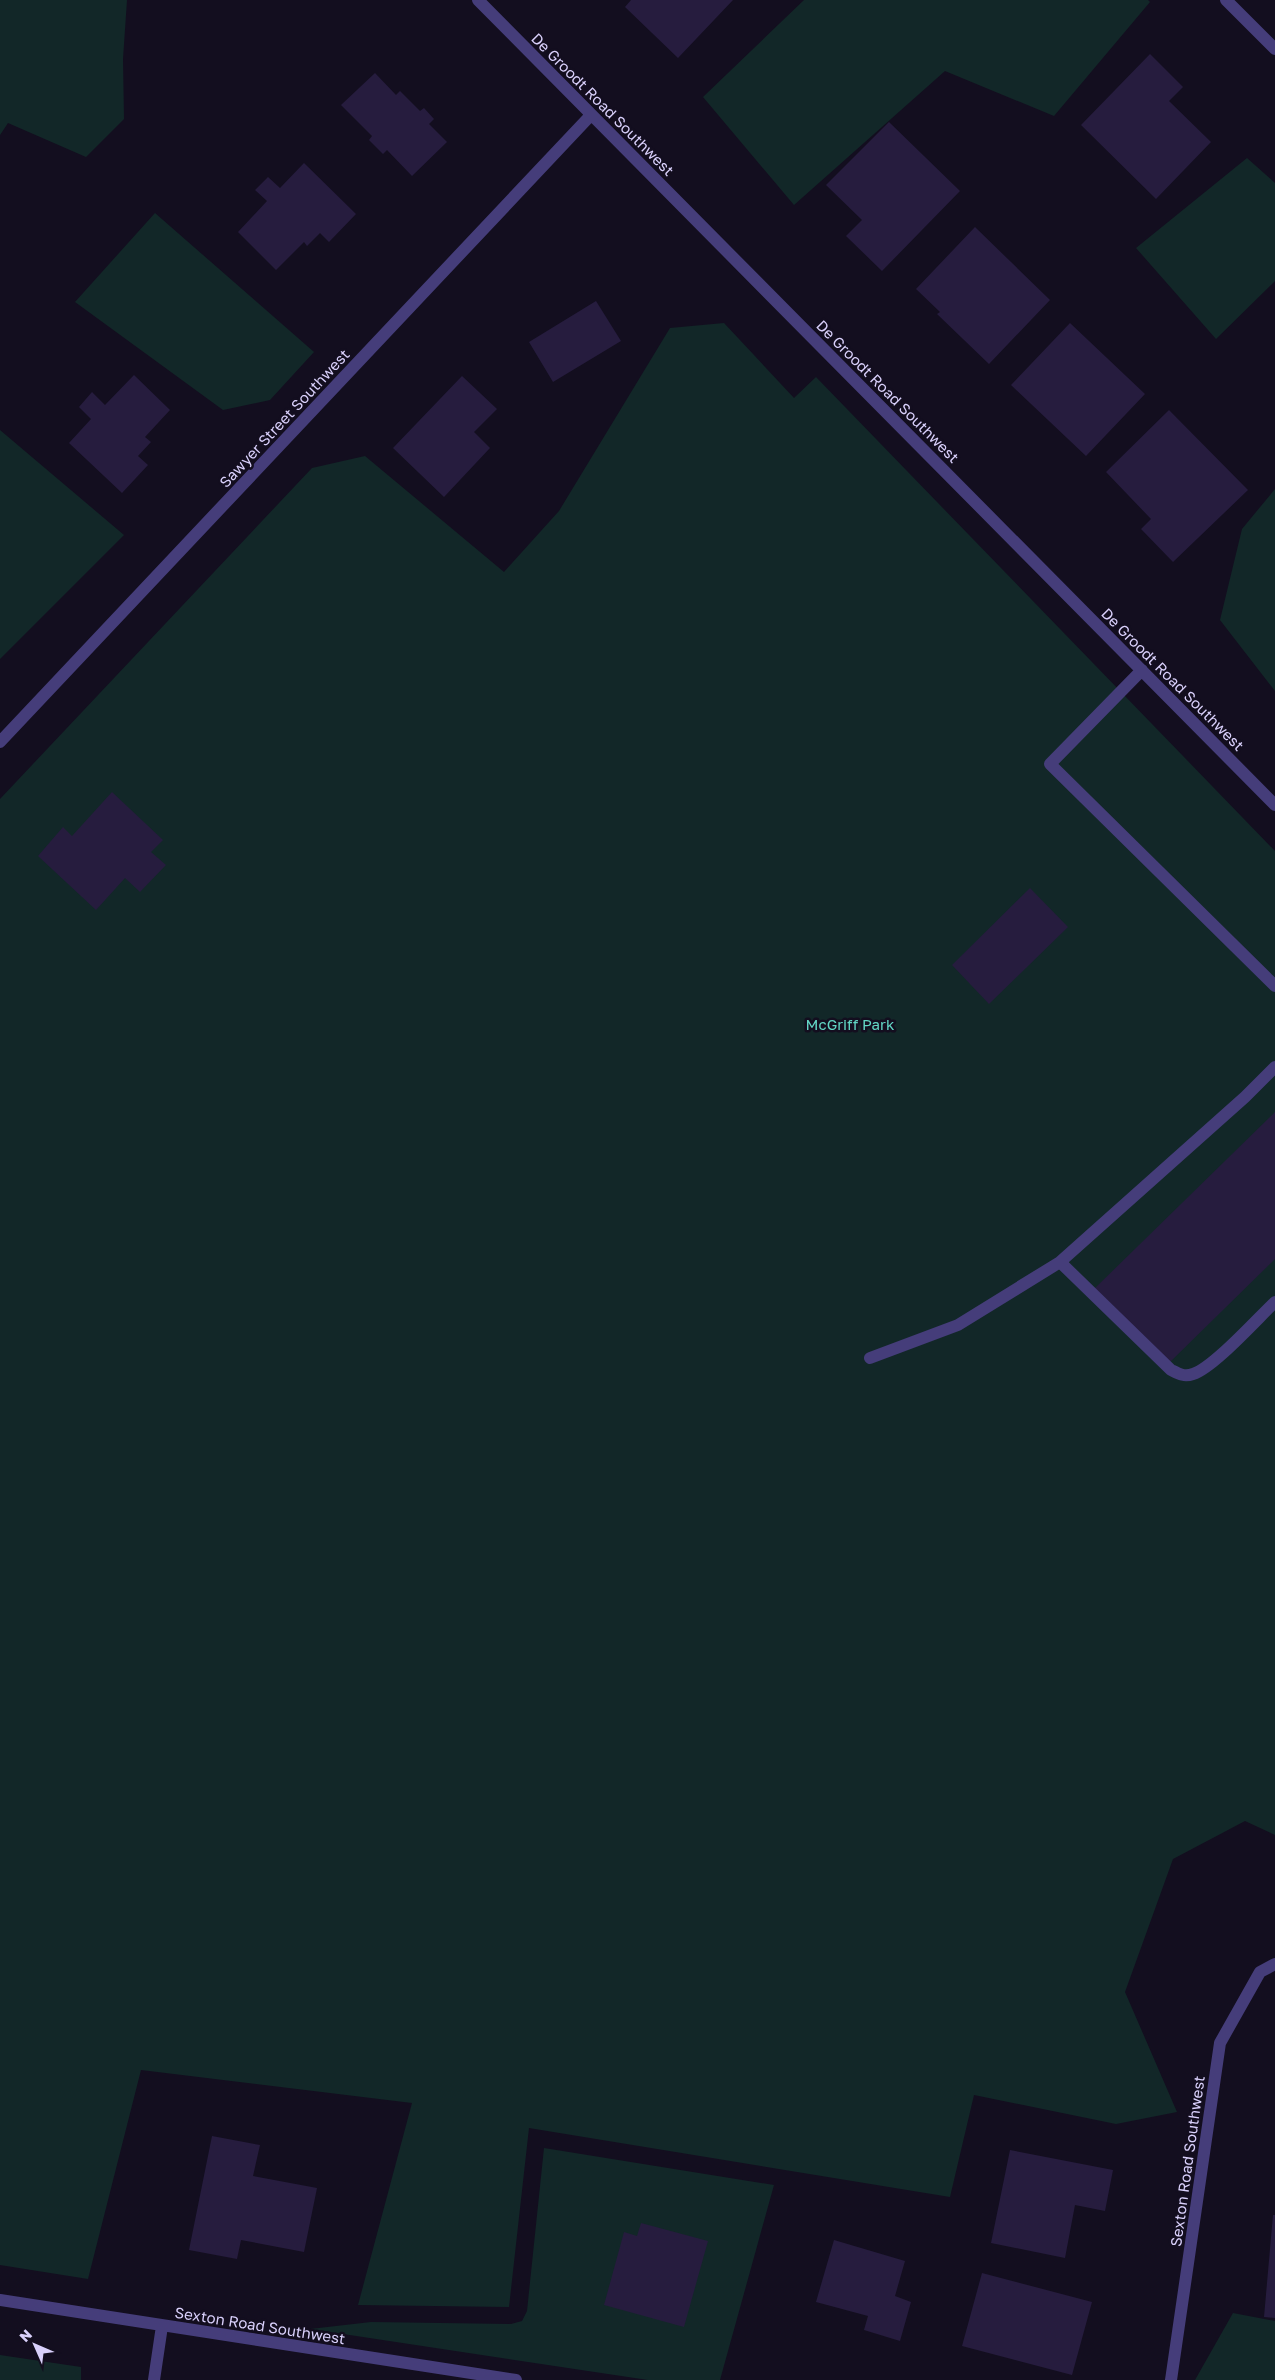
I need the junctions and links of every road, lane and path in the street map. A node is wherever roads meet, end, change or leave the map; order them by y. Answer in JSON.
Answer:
{"nodes":[{"id":1,"x":478,"y":0,"type":"edge"},
{"id":2,"x":1226,"y":0,"type":"edge"},
{"id":3,"x":1275,"y":49,"type":"edge"},
{"id":4,"x":591,"y":115,"type":"junction"},
{"id":5,"x":1142,"y":670,"type":"junction"},
{"id":6,"x":0,"y":742,"type":"edge"},
{"id":7,"x":1275,"y":805,"type":"edge"},
{"id":8,"x":1275,"y":986,"type":"edge"},
{"id":9,"x":1275,"y":1067,"type":"edge"},
{"id":10,"x":1060,"y":1262,"type":"junction"},
{"id":11,"x":1275,"y":1302,"type":"edge"},
{"id":12,"x":870,"y":1358,"type":"dead end"},
{"id":13,"x":1275,"y":1964,"type":"edge"},
{"id":14,"x":0,"y":2300,"type":"edge"},
{"id":15,"x":162,"y":2326,"type":"junction"},
{"id":16,"x":154,"y":2380,"type":"edge"},
{"id":17,"x":516,"y":2380,"type":"edge"},
{"id":18,"x":1171,"y":2380,"type":"edge"}],
"edges":[{"from":1,"to":4,"type":"street","name":"De Groodt Road Southwest"},
{"from":2,"to":3,"type":"street"},
{"from":4,"to":5,"type":"street","name":"De Groodt Road Southwest"},
{"from":4,"to":6,"type":"street","name":"Sawyer Street Southwest"},
{"from":5,"to":7,"type":"street","name":"De Groodt Road Southwest"},
{"from":5,"to":8,"type":"street"},
{"from":9,"to":10,"type":"street"},
{"from":10,"to":11,"type":"street"},
{"from":10,"to":12,"type":"street"},
{"from":13,"to":18,"type":"street","name":"Sexton Road Southwest"},
{"from":14,"to":15,"type":"street","name":"Sexton Road Southwest"},
{"from":15,"to":16,"type":"street"},
{"from":15,"to":17,"type":"street","name":"Sexton Road Southwest"}]}
